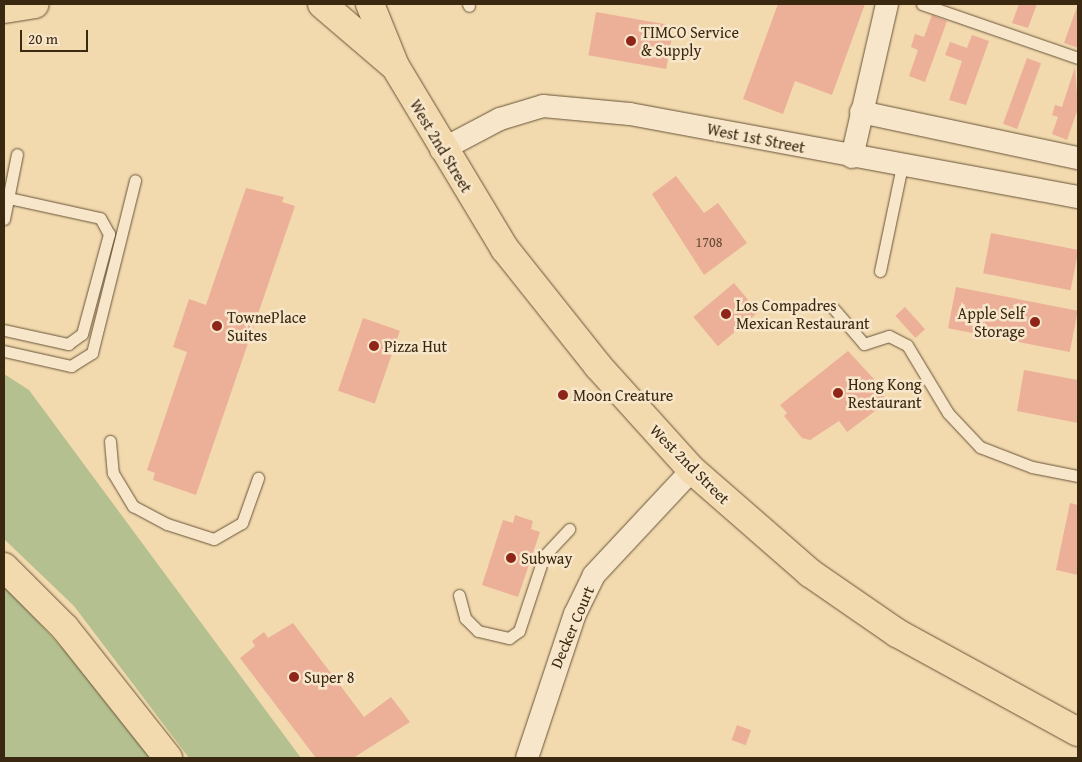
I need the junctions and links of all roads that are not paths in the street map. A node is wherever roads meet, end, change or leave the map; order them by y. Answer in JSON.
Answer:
{"nodes":[{"id":1,"x":35,"y":4,"type":"edge"},
{"id":2,"x":322,"y":4,"type":"edge"},
{"id":3,"x":370,"y":4,"type":"edge"},
{"id":4,"x":887,"y":4,"type":"edge"},
{"id":5,"x":922,"y":4,"type":"edge"},
{"id":6,"x":4,"y":9,"type":"edge"},
{"id":7,"x":1078,"y":58,"type":"edge"},
{"id":8,"x":394,"y":66,"type":"junction"},
{"id":9,"x":861,"y":112,"type":"junction"},
{"id":10,"x":442,"y":150,"type":"junction"},
{"id":11,"x":17,"y":154,"type":"dead end"},
{"id":12,"x":852,"y":157,"type":"junction"},
{"id":13,"x":1078,"y":158,"type":"edge"},
{"id":14,"x":902,"y":166,"type":"junction"},
{"id":15,"x":135,"y":180,"type":"dead end"},
{"id":16,"x":1078,"y":197,"type":"edge"},
{"id":17,"x":8,"y":198,"type":"junction"},
{"id":18,"x":4,"y":219,"type":"edge"},
{"id":19,"x":880,"y":271,"type":"dead end"},
{"id":20,"x":834,"y":309,"type":"dead end"},
{"id":21,"x":4,"y":330,"type":"edge"},
{"id":22,"x":4,"y":352,"type":"edge"},
{"id":23,"x":110,"y":441,"type":"dead end"},
{"id":24,"x":692,"y":470,"type":"junction"},
{"id":25,"x":1078,"y":476,"type":"edge"},
{"id":26,"x":258,"y":478,"type":"dead end"},
{"id":27,"x":569,"y":529,"type":"dead end"},
{"id":28,"x":4,"y":567,"type":"edge"},
{"id":29,"x":459,"y":594,"type":"dead end"},
{"id":30,"x":1078,"y":732,"type":"edge"},
{"id":31,"x":168,"y":758,"type":"edge"},
{"id":32,"x":527,"y":758,"type":"edge"}],
"edges":[{"from":1,"to":6,"type":"main road"},
{"from":2,"to":8,"type":"main road"},
{"from":3,"to":8,"type":"main road","name":"West 2nd Street"},
{"from":4,"to":9,"type":"street"},
{"from":5,"to":7,"type":"lane"},
{"from":8,"to":10,"type":"main road","name":"West 2nd Street"},
{"from":9,"to":12,"type":"street"},
{"from":9,"to":13,"type":"street"},
{"from":10,"to":12,"type":"street","name":"West 1st Street"},
{"from":10,"to":24,"type":"main road","name":"West 2nd Street"},
{"from":11,"to":17,"type":"lane"},
{"from":12,"to":14,"type":"street","name":"West 1st Street"},
{"from":14,"to":16,"type":"street","name":"West 1st Street"},
{"from":14,"to":19,"type":"lane"},
{"from":15,"to":22,"type":"lane"},
{"from":17,"to":18,"type":"lane"},
{"from":17,"to":21,"type":"lane"},
{"from":20,"to":25,"type":"lane"},
{"from":23,"to":26,"type":"lane"},
{"from":24,"to":30,"type":"main road","name":"West 2nd Street"},
{"from":24,"to":32,"type":"street","name":"Decker Court"},
{"from":27,"to":29,"type":"lane"},
{"from":28,"to":31,"type":"main road"}]}
